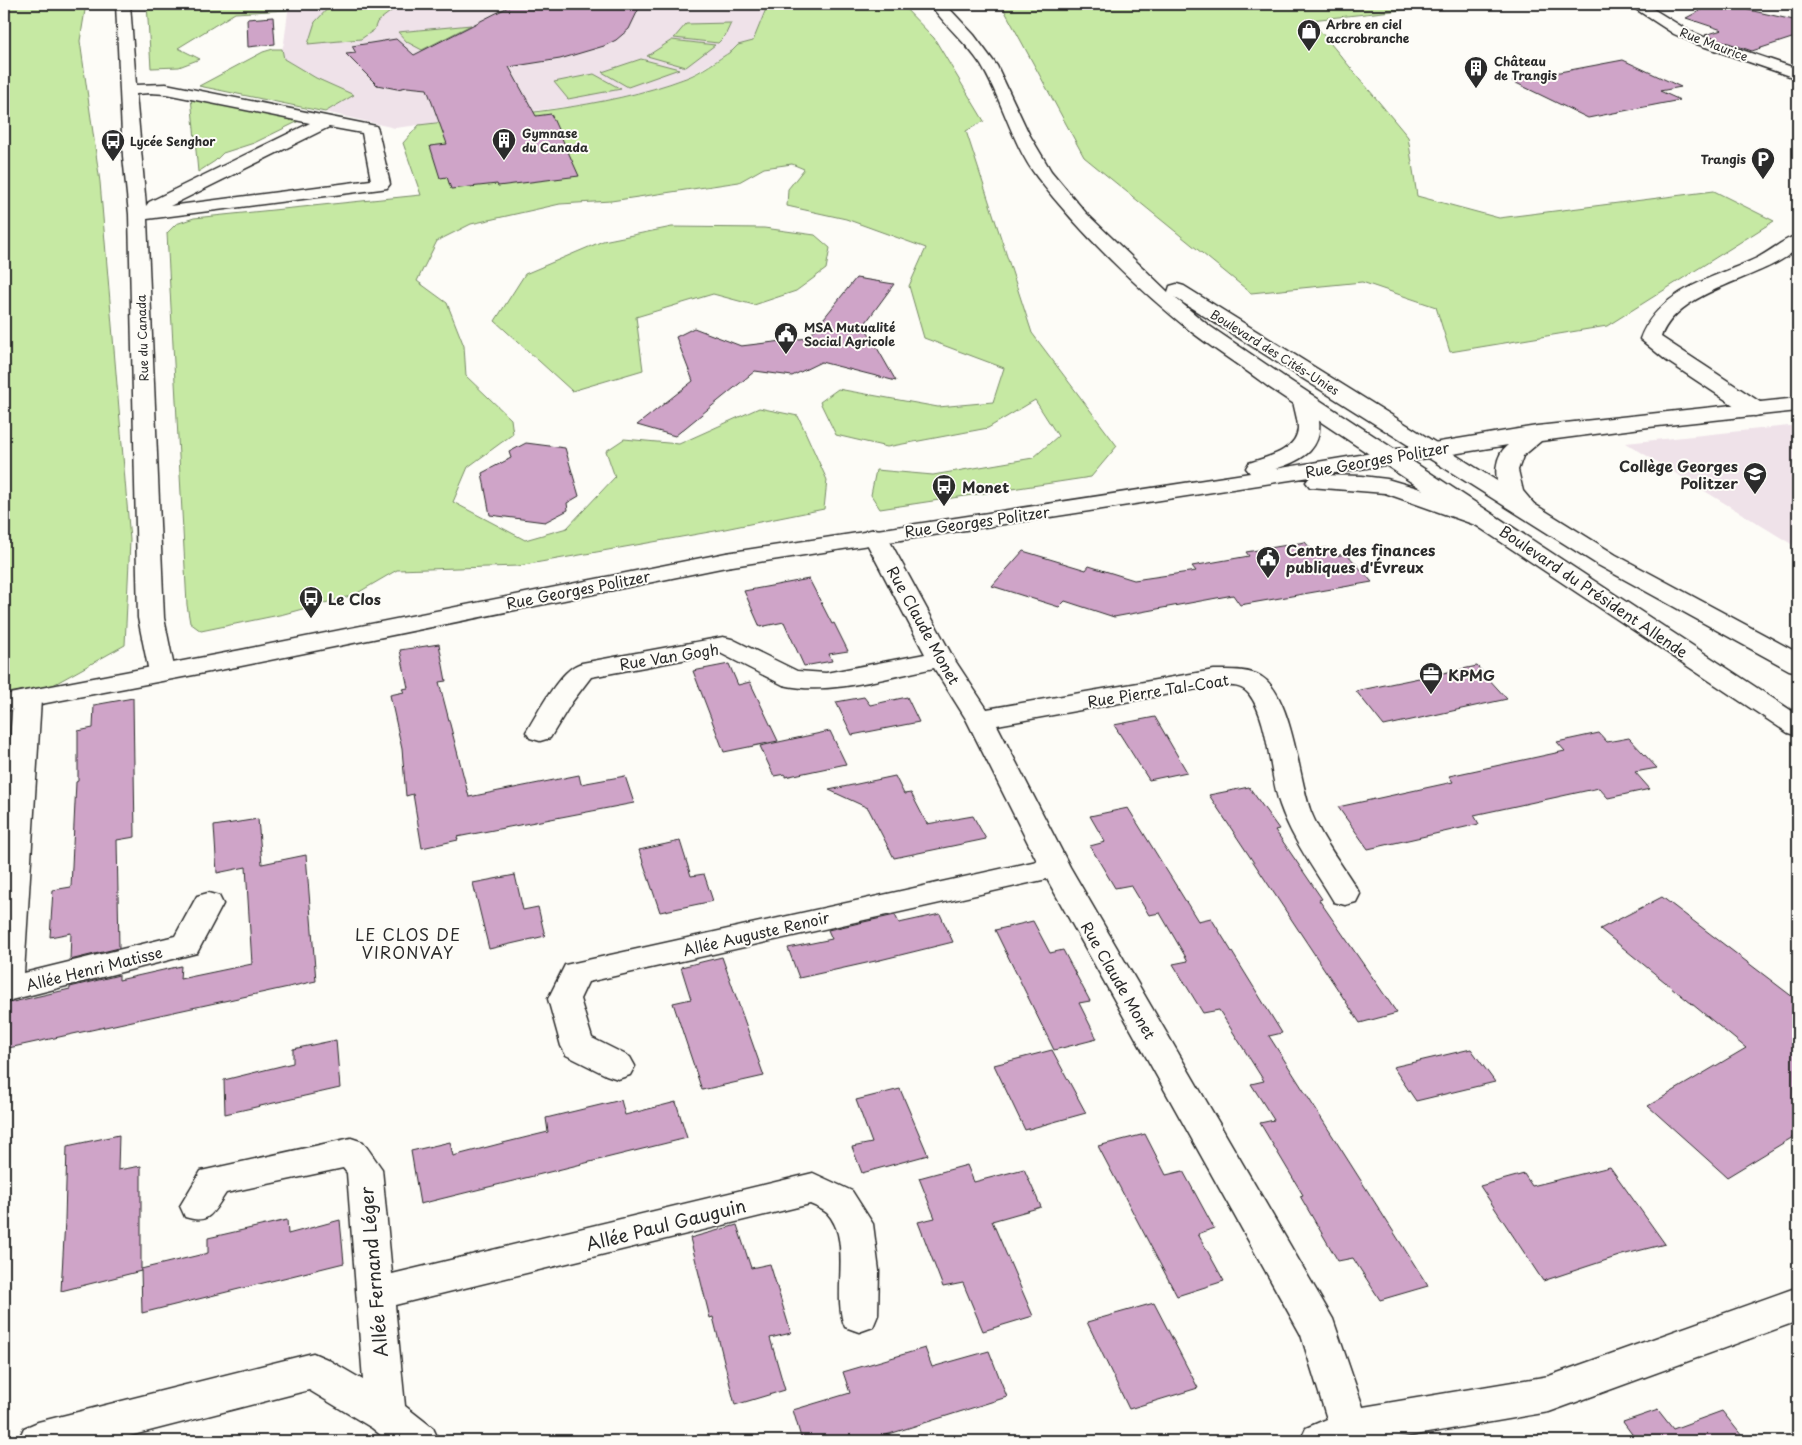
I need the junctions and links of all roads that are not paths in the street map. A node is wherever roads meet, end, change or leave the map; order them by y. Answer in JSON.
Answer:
{"nodes":[{"id":1,"x":122,"y":4,"type":"edge"},
{"id":2,"x":937,"y":4,"type":"edge"},
{"id":3,"x":1635,"y":4,"type":"edge"},
{"id":4,"x":1798,"y":74,"type":"edge"},
{"id":5,"x":129,"y":90,"type":"junction"},
{"id":6,"x":325,"y":122,"type":"junction"},
{"id":7,"x":138,"y":214,"type":"junction"},
{"id":8,"x":1798,"y":241,"type":"edge"},
{"id":9,"x":1119,"y":253,"type":"junction"},
{"id":10,"x":1304,"y":400,"type":"junction"},
{"id":11,"x":1798,"y":405,"type":"edge"},
{"id":12,"x":1754,"y":409,"type":"junction"},
{"id":13,"x":1537,"y":434,"type":"junction"},
{"id":14,"x":1431,"y":449,"type":"junction"},
{"id":15,"x":1388,"y":457,"type":"junction"},
{"id":16,"x":1212,"y":486,"type":"junction"},
{"id":17,"x":1526,"y":510,"type":"junction"},
{"id":18,"x":1497,"y":527,"type":"junction"},
{"id":19,"x":875,"y":536,"type":"junction"},
{"id":20,"x":941,"y":659,"type":"junction"},
{"id":21,"x":1798,"y":664,"type":"edge"},
{"id":22,"x":162,"y":672,"type":"junction"},
{"id":23,"x":15,"y":701,"type":"edge"},
{"id":24,"x":980,"y":720,"type":"junction"},
{"id":25,"x":1798,"y":727,"type":"edge"},
{"id":26,"x":540,"y":732,"type":"dead end"},
{"id":27,"x":1055,"y":867,"type":"junction"},
{"id":28,"x":1345,"y":894,"type":"dead end"},
{"id":29,"x":208,"y":904,"type":"dead end"},
{"id":30,"x":618,"y":1066,"type":"dead end"},
{"id":31,"x":198,"y":1206,"type":"dead end"},
{"id":32,"x":375,"y":1294,"type":"junction"},
{"id":33,"x":1798,"y":1304,"type":"edge"},
{"id":34,"x":859,"y":1315,"type":"dead end"},
{"id":35,"x":386,"y":1415,"type":"junction"},
{"id":36,"x":1335,"y":1435,"type":"edge"},
{"id":37,"x":38,"y":1441,"type":"edge"},
{"id":38,"x":419,"y":1441,"type":"edge"}],
"edges":[{"from":1,"to":5,"type":"street","name":"Rue du Canada"},
{"from":2,"to":9,"type":"street","name":"Boulevard des Cités-Unies"},
{"from":3,"to":4,"type":"street","name":"Rue Maurice"},
{"from":5,"to":6,"type":"street"},
{"from":5,"to":7,"type":"street","name":"Rue du Canada"},
{"from":6,"to":7,"type":"street"},
{"from":6,"to":7,"type":"street"},
{"from":7,"to":22,"type":"street","name":"Rue du Canada"},
{"from":8,"to":12,"type":"street"},
{"from":9,"to":10,"type":"street","name":"Boulevard des Cités-Unies"},
{"from":9,"to":14,"type":"street","name":"Boulevard des Cités-Unies"},
{"from":10,"to":15,"type":"street","name":"Boulevard des Cités-Unies"},
{"from":10,"to":16,"type":"street"},
{"from":11,"to":12,"type":"street","name":"Rue Georges Politzer"},
{"from":12,"to":13,"type":"street","name":"Rue Georges Politzer"},
{"from":13,"to":14,"type":"street","name":"Rue Georges Politzer"},
{"from":13,"to":17,"type":"street"},
{"from":14,"to":15,"type":"street","name":"Rue Georges Politzer"},
{"from":14,"to":17,"type":"street","name":"Boulevard du Président Allende"},
{"from":15,"to":16,"type":"street","name":"Rue Georges Politzer"},
{"from":15,"to":18,"type":"street","name":"Boulevard du Président Allende"},
{"from":16,"to":18,"type":"street"},
{"from":16,"to":19,"type":"street","name":"Rue Georges Politzer"},
{"from":17,"to":21,"type":"street","name":"Boulevard du Président Allende"},
{"from":18,"to":25,"type":"street","name":"Boulevard du Président Allende"},
{"from":19,"to":20,"type":"street","name":"Rue Claude Monet"},
{"from":19,"to":22,"type":"street","name":"Rue Georges Politzer"},
{"from":20,"to":24,"type":"street","name":"Rue Claude Monet"},
{"from":20,"to":26,"type":"street","name":"Rue Van Gogh"},
{"from":22,"to":23,"type":"street","name":"Rue Georges Politzer"},
{"from":23,"to":29,"type":"street","name":"Allée Henri Matisse"},
{"from":24,"to":27,"type":"street","name":"Rue Claude Monet"},
{"from":24,"to":28,"type":"street","name":"Rue Pierre Tal-Coat"},
{"from":27,"to":30,"type":"street","name":"Allée Auguste Renoir"},
{"from":27,"to":36,"type":"street","name":"Rue Claude Monet"},
{"from":31,"to":32,"type":"street","name":"Allée Fernand Léger"},
{"from":32,"to":34,"type":"street","name":"Allée Paul Gauguin"},
{"from":32,"to":35,"type":"street","name":"Allée Fernand Léger"},
{"from":33,"to":36,"type":"street"},
{"from":35,"to":37,"type":"street"},
{"from":35,"to":38,"type":"street"}]}
